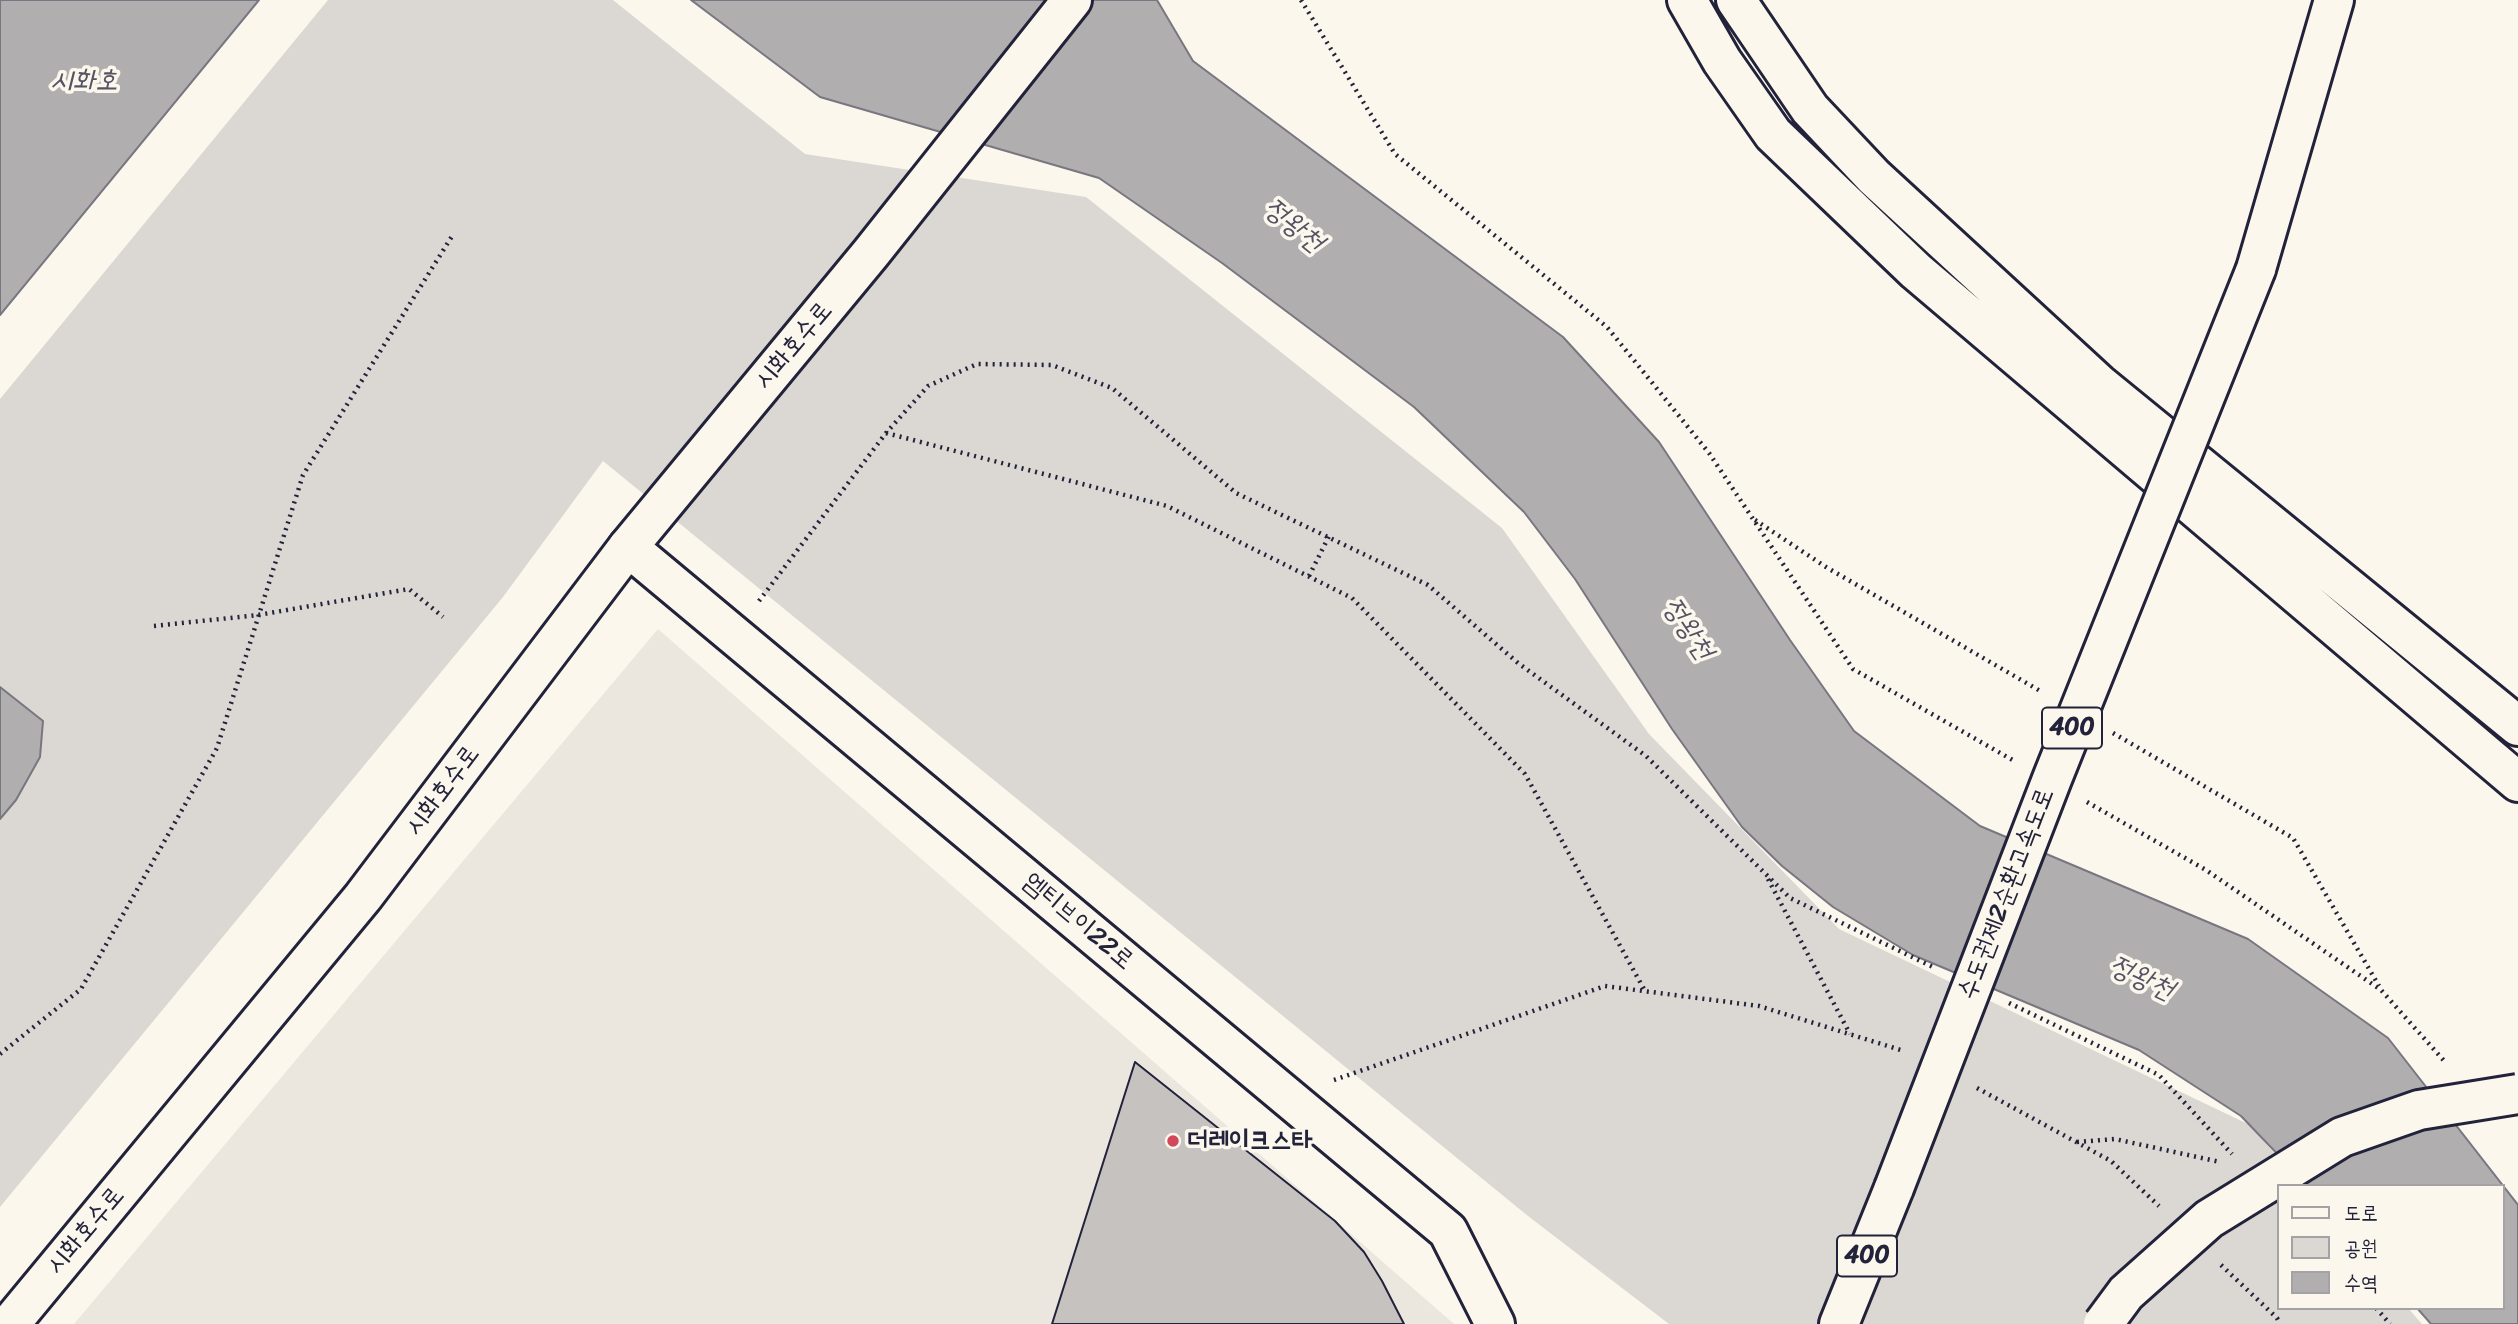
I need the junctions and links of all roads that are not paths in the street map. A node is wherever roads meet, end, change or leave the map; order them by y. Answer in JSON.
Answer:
{"nodes":[{"id":1,"x":1072,"y":0,"type":"edge"},
{"id":2,"x":1687,"y":0,"type":"edge"},
{"id":3,"x":1736,"y":0,"type":"edge"},
{"id":4,"x":2334,"y":0,"type":"edge"},
{"id":5,"x":628,"y":547,"type":"junction"},
{"id":6,"x":2518,"y":726,"type":"edge"},
{"id":7,"x":2518,"y":782,"type":"edge"},
{"id":8,"x":2518,"y":1094,"type":"edge"},
{"id":9,"x":10,"y":1324,"type":"edge"},
{"id":10,"x":1495,"y":1324,"type":"edge"},
{"id":11,"x":1839,"y":1324,"type":"edge"},
{"id":12,"x":2103,"y":1324,"type":"edge"}],
"edges":[{"from":1,"to":5,"type":"main road","name":"시화호수로"},
{"from":2,"to":7,"type":"main road"},
{"from":3,"to":6,"type":"main road"},
{"from":4,"to":11,"type":"main road","name":"수도권제2순환고속도로","number":"400","bridge":true},
{"from":5,"to":9,"type":"main road","name":"시화호수로"},
{"from":5,"to":10,"type":"main road","name":"엠티브이22로"},
{"from":8,"to":12,"type":"main road","bridge":true}]}
